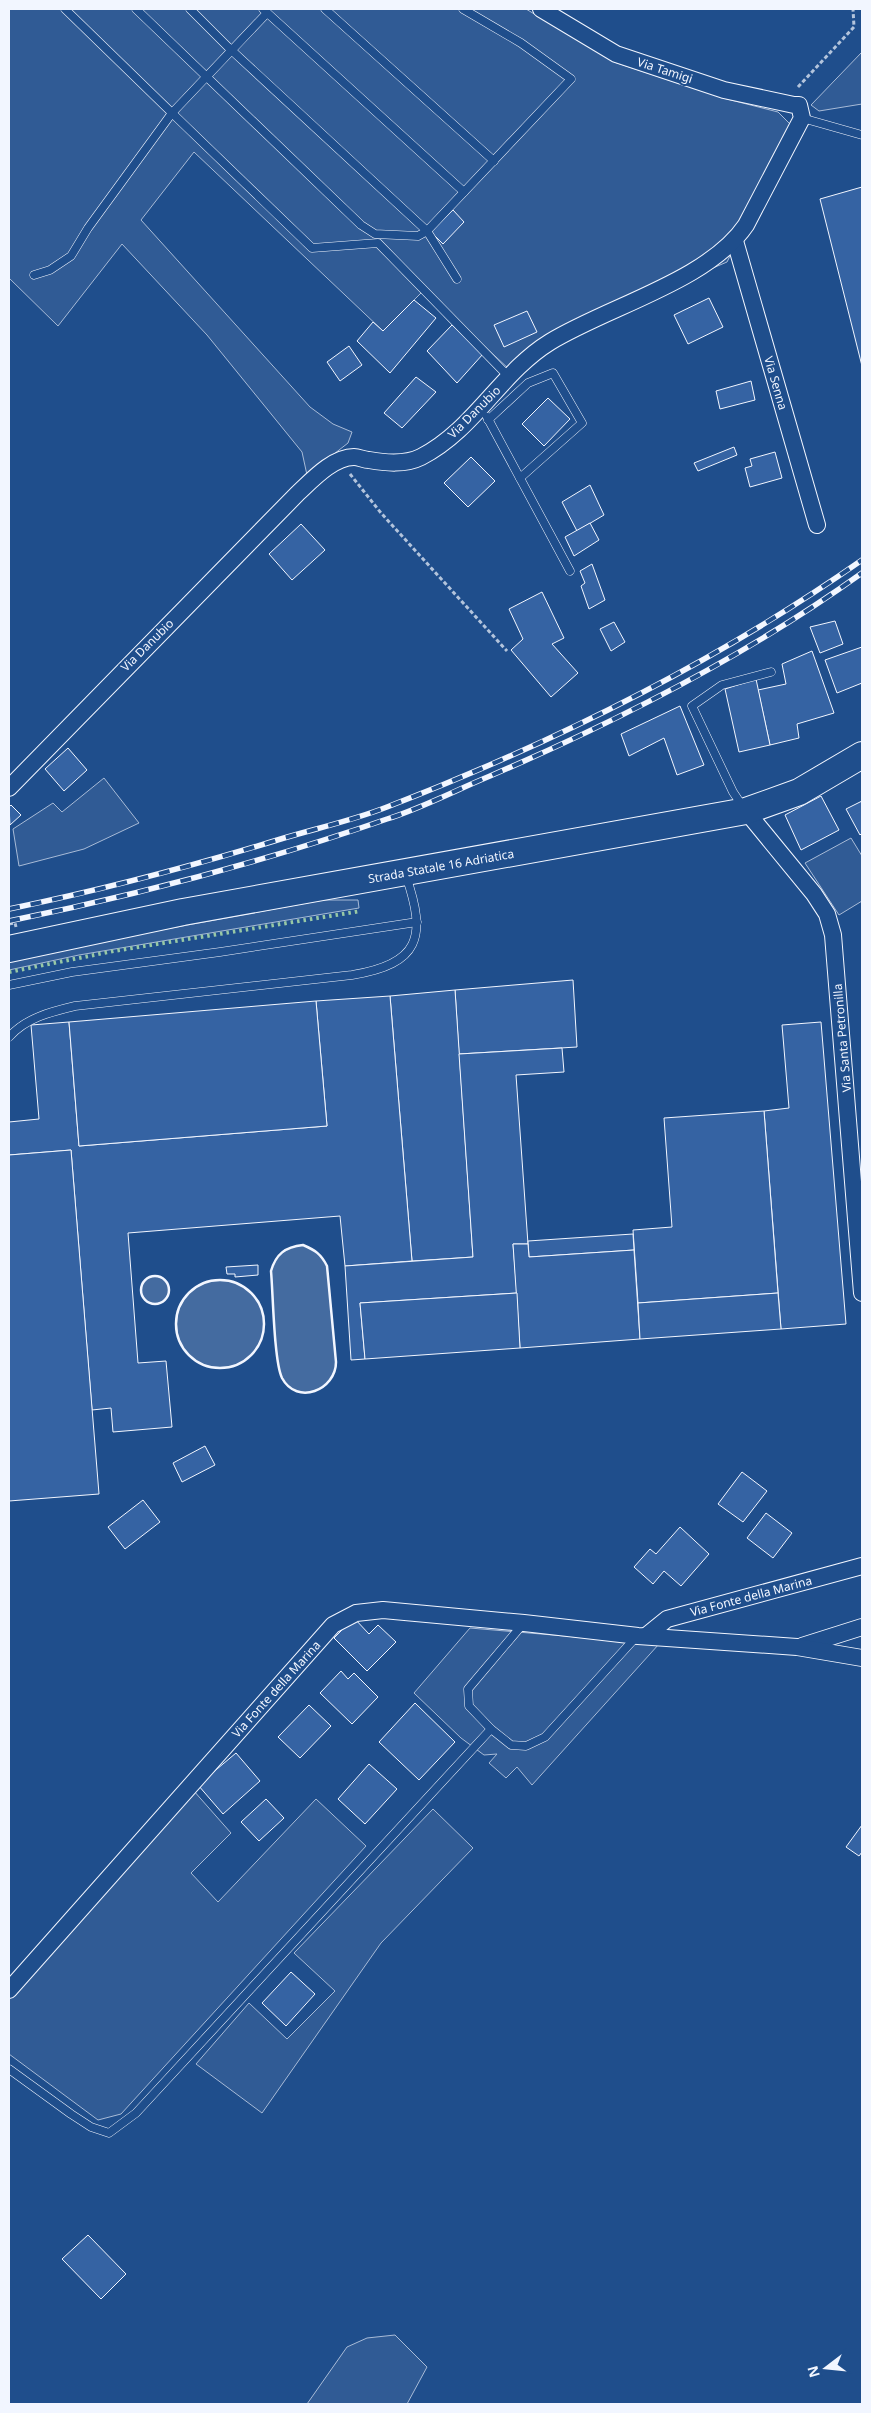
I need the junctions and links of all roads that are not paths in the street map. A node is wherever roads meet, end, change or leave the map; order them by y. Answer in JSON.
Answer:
{"nodes":[{"id":1,"x":65,"y":9,"type":"edge"},
{"id":2,"x":136,"y":9,"type":"edge"},
{"id":3,"x":190,"y":9,"type":"edge"},
{"id":4,"x":325,"y":9,"type":"edge"},
{"id":5,"x":464,"y":9,"type":"edge"},
{"id":6,"x":541,"y":9,"type":"edge"},
{"id":7,"x":265,"y":11,"type":"edge"},
{"id":8,"x":232,"y":51,"type":"junction"},
{"id":9,"x":207,"y":77,"type":"junction"},
{"id":10,"x":798,"y":105,"type":"junction"},
{"id":11,"x":172,"y":114,"type":"junction"},
{"id":12,"x":862,"y":135,"type":"edge"},
{"id":13,"x":494,"y":161,"type":"junction"},
{"id":14,"x":464,"y":192,"type":"junction"},
{"id":15,"x":427,"y":230,"type":"junction"},
{"id":16,"x":735,"y":241,"type":"junction"},
{"id":17,"x":34,"y":275,"type":"dead end"},
{"id":18,"x":456,"y":279,"type":"dead end"},
{"id":19,"x":509,"y":376,"type":"junction"},
{"id":20,"x":485,"y":413,"type":"junction"},
{"id":21,"x":520,"y":478,"type":"junction"},
{"id":22,"x":816,"y":525,"type":"dead end"},
{"id":23,"x":570,"y":571,"type":"dead end"},
{"id":24,"x":771,"y":672,"type":"dead end"},
{"id":25,"x":862,"y":755,"type":"edge"},
{"id":26,"x":9,"y":788,"type":"edge"},
{"id":27,"x":746,"y":811,"type":"junction"},
{"id":28,"x":405,"y":872,"type":"junction"},
{"id":29,"x":417,"y":922,"type":"junction"},
{"id":30,"x":9,"y":949,"type":"edge"},
{"id":31,"x":9,"y":985,"type":"edge"},
{"id":32,"x":9,"y":1037,"type":"edge"},
{"id":33,"x":862,"y":1293,"type":"edge"},
{"id":34,"x":862,"y":1566,"type":"edge"},
{"id":35,"x":524,"y":1622,"type":"junction"},
{"id":36,"x":862,"y":1627,"type":"edge"},
{"id":37,"x":642,"y":1636,"type":"junction"},
{"id":38,"x":797,"y":1648,"type":"junction"},
{"id":39,"x":862,"y":1658,"type":"edge"},
{"id":40,"x":491,"y":1729,"type":"junction"},
{"id":41,"x":9,"y":1990,"type":"edge"},
{"id":42,"x":9,"y":2069,"type":"edge"}],
"edges":[{"from":1,"to":11,"type":"lane"},
{"from":2,"to":9,"type":"lane"},
{"from":3,"to":8,"type":"lane"},
{"from":4,"to":13,"type":"lane"},
{"from":5,"to":13,"type":"lane"},
{"from":6,"to":10,"type":"street","name":"Via Tamigi"},
{"from":7,"to":8,"type":"lane"},
{"from":7,"to":14,"type":"lane"},
{"from":8,"to":9,"type":"lane"},
{"from":8,"to":15,"type":"lane"},
{"from":9,"to":11,"type":"lane"},
{"from":9,"to":15,"type":"lane"},
{"from":10,"to":12,"type":"lane"},
{"from":10,"to":16,"type":"street","name":"Via Danubio"},
{"from":11,"to":17,"type":"lane"},
{"from":11,"to":19,"type":"lane"},
{"from":13,"to":14,"type":"lane"},
{"from":14,"to":15,"type":"lane"},
{"from":15,"to":18,"type":"lane"},
{"from":16,"to":19,"type":"street","name":"Via Danubio"},
{"from":16,"to":22,"type":"street","name":"Via Senna"},
{"from":19,"to":20,"type":"street","name":"Via Danubio"},
{"from":20,"to":21,"type":"lane"},
{"from":20,"to":21,"type":"lane"},
{"from":20,"to":26,"type":"street","name":"Via Danubio"},
{"from":21,"to":23,"type":"lane"},
{"from":24,"to":27,"type":"lane"},
{"from":25,"to":27,"type":"main road","name":"Strada Statale 16 Adriatica"},
{"from":27,"to":28,"type":"main road","name":"Strada Statale 16 Adriatica"},
{"from":27,"to":33,"type":"street","name":"Via Santa Petronilla"},
{"from":28,"to":29,"type":"lane"},
{"from":28,"to":30,"type":"main road","name":"Strada Statale 16 Adriatica"},
{"from":29,"to":31,"type":"lane"},
{"from":29,"to":32,"type":"lane"},
{"from":34,"to":37,"type":"street","name":"Via Fonte della Marina"},
{"from":35,"to":37,"type":"street","name":"Via Fonte della Marina"},
{"from":35,"to":40,"type":"lane"},
{"from":35,"to":41,"type":"street","name":"Via Fonte della Marina"},
{"from":36,"to":38,"type":"street","name":"Via Fonte della Marina"},
{"from":37,"to":38,"type":"street","name":"Via Fonte della Marina"},
{"from":37,"to":40,"type":"lane"},
{"from":38,"to":39,"type":"street","name":"Via Fonte della Marina"},
{"from":40,"to":42,"type":"lane"}]}
